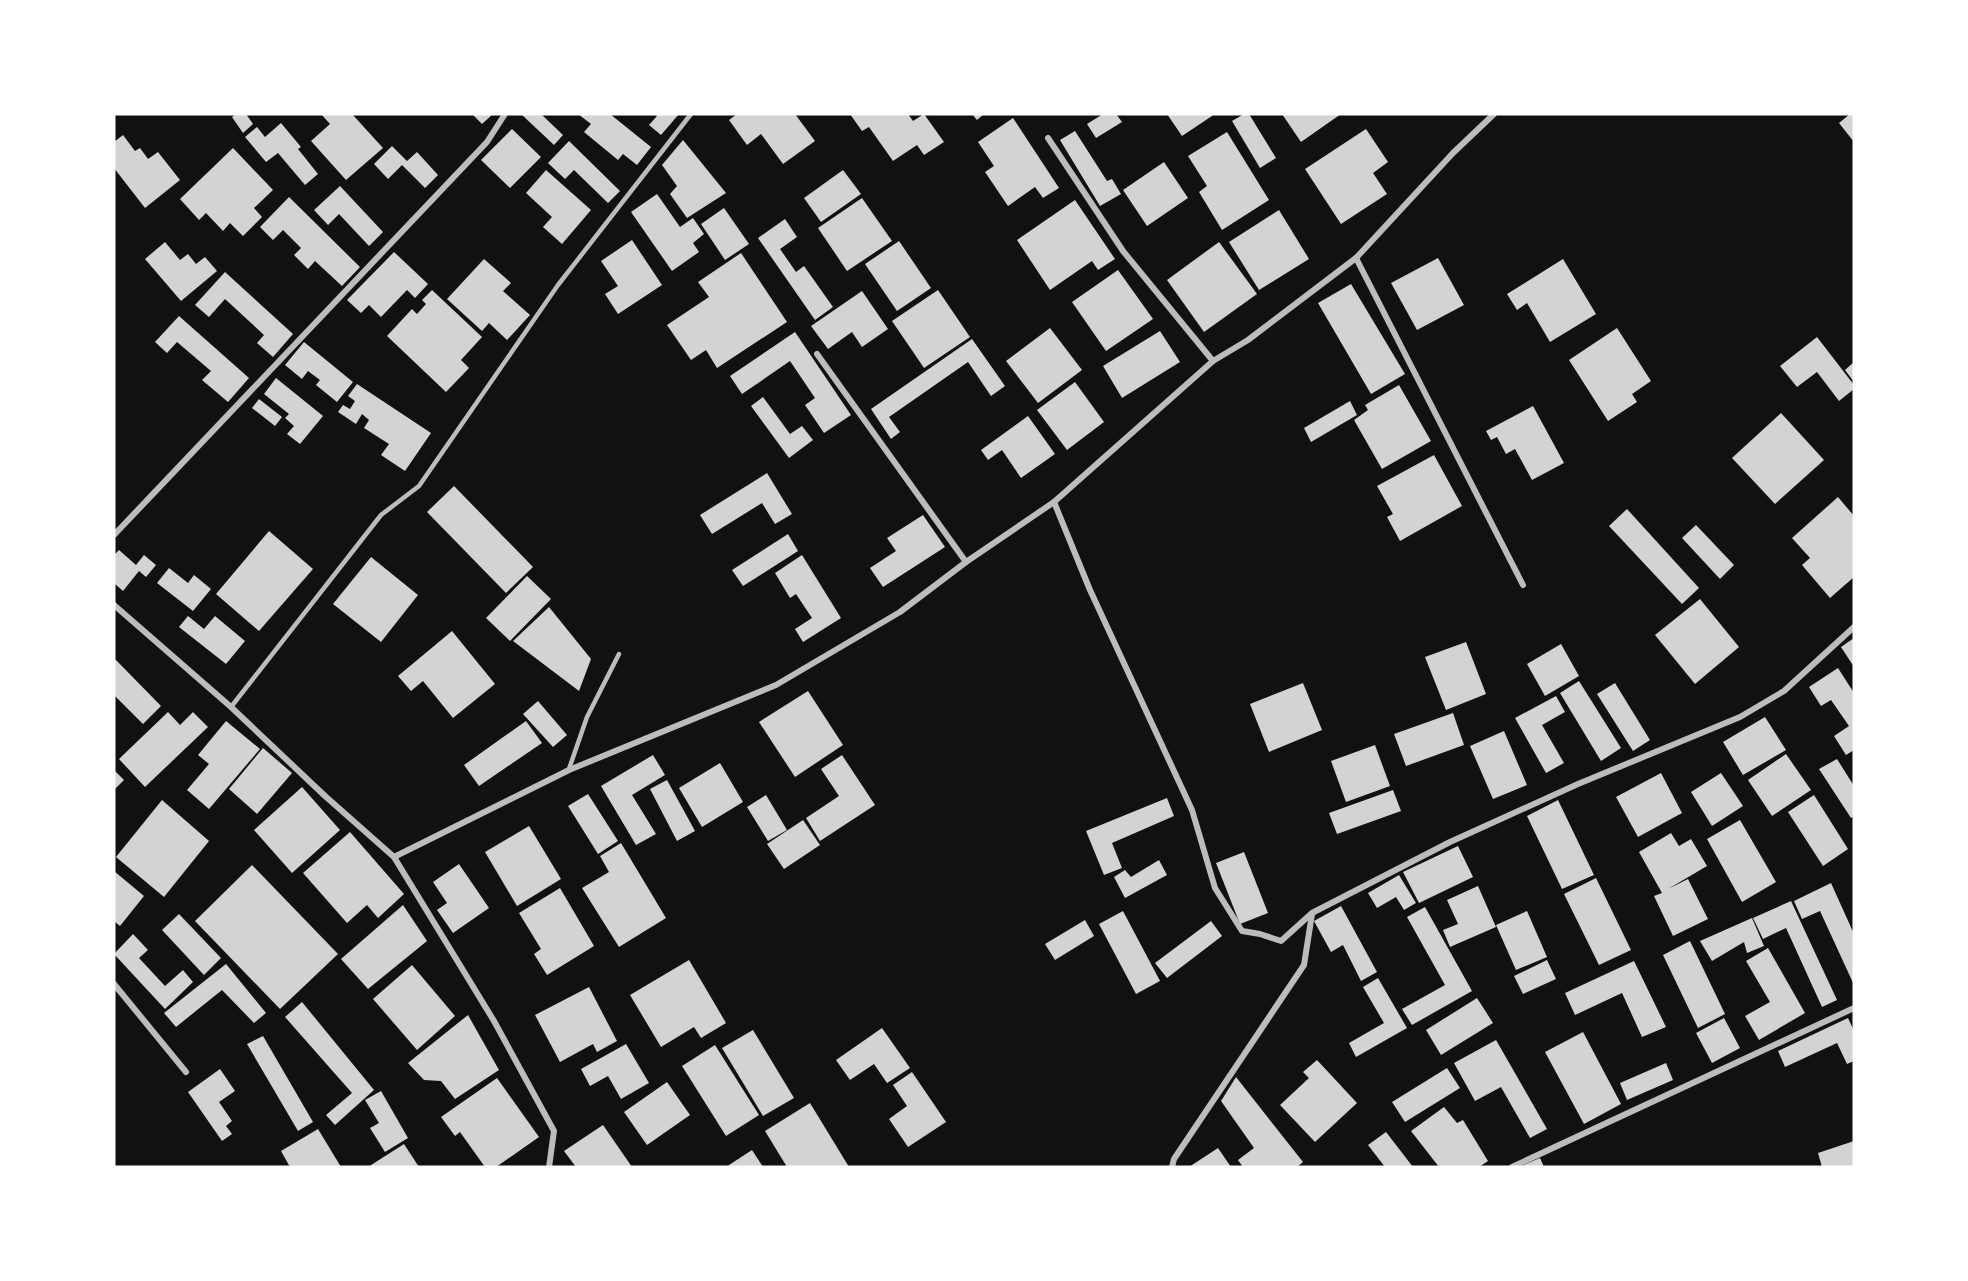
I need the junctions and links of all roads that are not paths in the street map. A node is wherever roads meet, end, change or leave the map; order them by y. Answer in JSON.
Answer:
{"nodes":[{"id":1,"x":505,"y":114,"type":"edge"},
{"id":2,"x":691,"y":114,"type":"edge"},
{"id":3,"x":1494,"y":114,"type":"edge"},
{"id":4,"x":1048,"y":138,"type":"dead end"},
{"id":5,"x":1356,"y":258,"type":"junction"},
{"id":6,"x":817,"y":354,"type":"dead end"},
{"id":7,"x":1213,"y":361,"type":"junction"},
{"id":8,"x":1054,"y":502,"type":"junction"},
{"id":9,"x":114,"y":534,"type":"edge"},
{"id":10,"x":966,"y":562,"type":"junction"},
{"id":11,"x":1523,"y":585,"type":"dead end"},
{"id":12,"x":114,"y":605,"type":"edge"},
{"id":13,"x":1854,"y":627,"type":"edge"},
{"id":14,"x":620,"y":654,"type":"dead end"},
{"id":15,"x":231,"y":707,"type":"junction"},
{"id":16,"x":569,"y":770,"type":"junction"},
{"id":17,"x":394,"y":857,"type":"junction"},
{"id":18,"x":1312,"y":914,"type":"junction"},
{"id":19,"x":114,"y":984,"type":"edge"},
{"id":20,"x":1854,"y":1008,"type":"edge"},
{"id":21,"x":186,"y":1072,"type":"dead end"},
{"id":22,"x":549,"y":1167,"type":"edge"},
{"id":23,"x":1172,"y":1167,"type":"edge"},
{"id":24,"x":1512,"y":1167,"type":"edge"}],
"edges":[{"from":1,"to":9,"type":"street"},
{"from":2,"to":15,"type":"lane"},
{"from":3,"to":5,"type":"street"},
{"from":4,"to":7,"type":"street"},
{"from":5,"to":7,"type":"street"},
{"from":5,"to":11,"type":"street"},
{"from":6,"to":10,"type":"street"},
{"from":7,"to":8,"type":"street"},
{"from":8,"to":10,"type":"street"},
{"from":8,"to":18,"type":"street"},
{"from":10,"to":16,"type":"street"},
{"from":12,"to":15,"type":"street"},
{"from":13,"to":18,"type":"street"},
{"from":14,"to":16,"type":"lane"},
{"from":15,"to":17,"type":"street"},
{"from":16,"to":17,"type":"street"},
{"from":17,"to":22,"type":"street"},
{"from":18,"to":23,"type":"street"},
{"from":19,"to":21,"type":"street"},
{"from":20,"to":24,"type":"street"}]}
